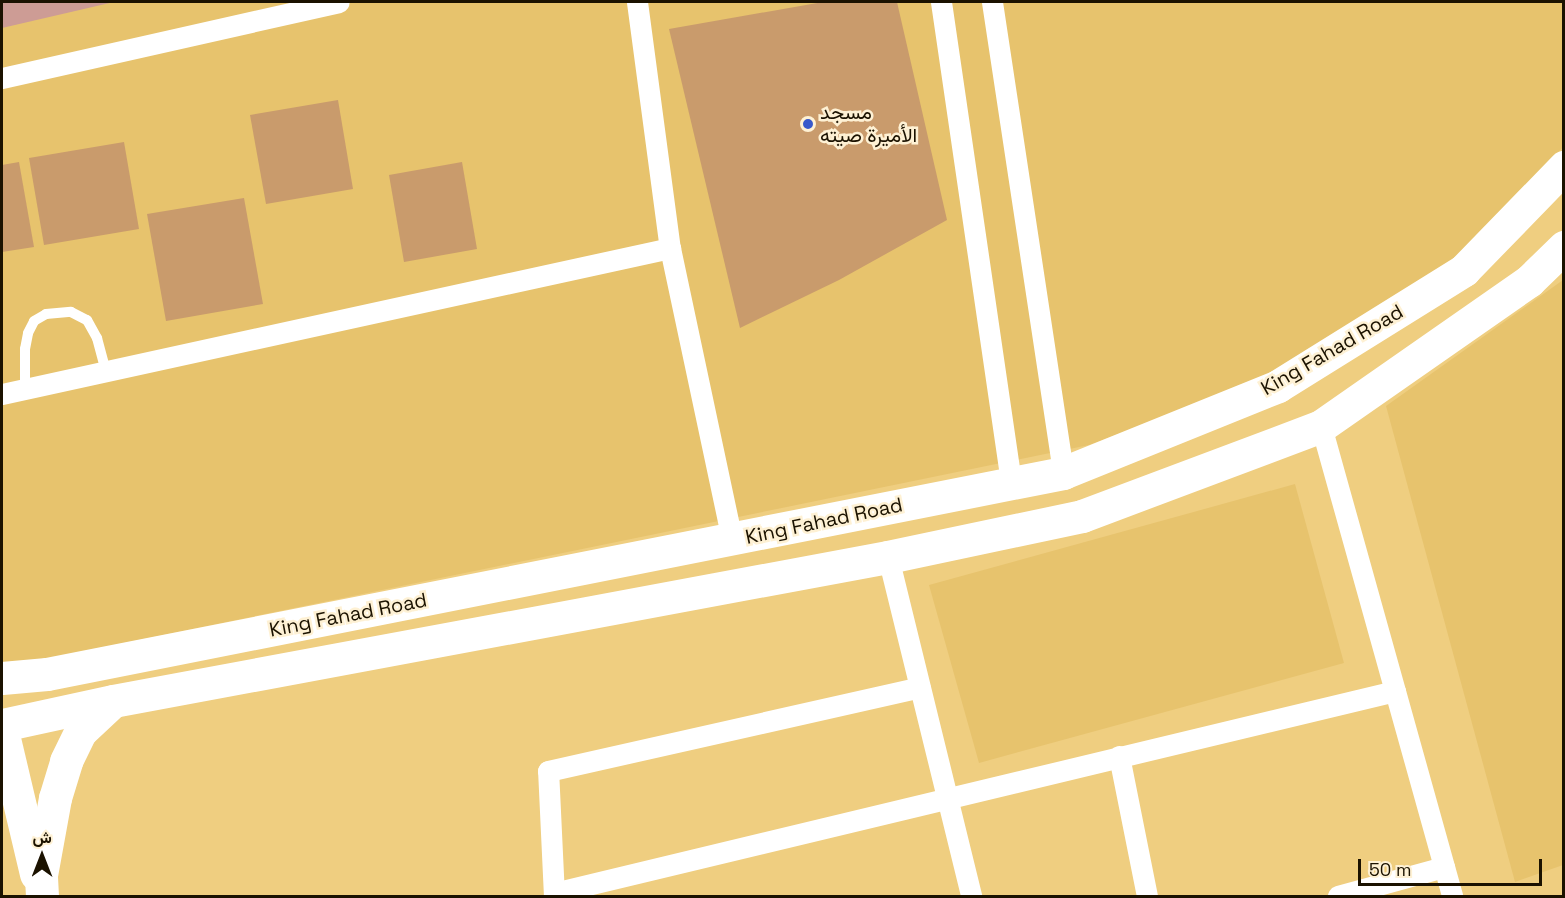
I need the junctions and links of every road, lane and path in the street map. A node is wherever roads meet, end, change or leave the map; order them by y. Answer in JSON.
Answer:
{"nodes":[{"id":1,"x":339,"y":2,"type":"edge"},
{"id":2,"x":637,"y":2,"type":"edge"},
{"id":3,"x":941,"y":2,"type":"edge"},
{"id":4,"x":992,"y":2,"type":"edge"},
{"id":5,"x":2,"y":78,"type":"edge"},
{"id":6,"x":1563,"y":167,"type":"edge"},
{"id":7,"x":1563,"y":246,"type":"edge"},
{"id":8,"x":670,"y":248,"type":"junction"},
{"id":9,"x":105,"y":372,"type":"junction"},
{"id":10,"x":25,"y":389,"type":"junction"},
{"id":11,"x":2,"y":394,"type":"edge"},
{"id":12,"x":1321,"y":426,"type":"junction"},
{"id":13,"x":1063,"y":473,"type":"junction"},
{"id":14,"x":1011,"y":482,"type":"junction"},
{"id":15,"x":732,"y":540,"type":"junction"},
{"id":16,"x":888,"y":557,"type":"junction"},
{"id":17,"x":47,"y":674,"type":"junction"},
{"id":18,"x":2,"y":678,"type":"edge"},
{"id":19,"x":920,"y":687,"type":"junction"},
{"id":20,"x":1395,"y":691,"type":"junction"},
{"id":21,"x":113,"y":701,"type":"junction"},
{"id":22,"x":48,"y":716,"type":"junction"},
{"id":23,"x":2,"y":725,"type":"edge"},
{"id":24,"x":2,"y":730,"type":"edge"},
{"id":25,"x":1119,"y":756,"type":"junction"},
{"id":26,"x":948,"y":798,"type":"junction"},
{"id":27,"x":1444,"y":867,"type":"junction"},
{"id":28,"x":549,"y":895,"type":"edge"},
{"id":29,"x":42,"y":897,"type":"edge"},
{"id":30,"x":971,"y":897,"type":"edge"},
{"id":31,"x":1147,"y":897,"type":"edge"},
{"id":32,"x":1338,"y":897,"type":"edge"},
{"id":33,"x":1452,"y":897,"type":"edge"}],
"edges":[{"from":1,"to":5,"type":"street"},
{"from":2,"to":8,"type":"street"},
{"from":3,"to":14,"type":"street"},
{"from":4,"to":13,"type":"street"},
{"from":6,"to":13,"type":"main road","name":"King Fahad Road"},
{"from":7,"to":12,"type":"main road","name":"King Fahad Road"},
{"from":8,"to":9,"type":"street"},
{"from":8,"to":15,"type":"street"},
{"from":9,"to":10,"type":"street"},
{"from":9,"to":10,"type":"lane"},
{"from":10,"to":11,"type":"street"},
{"from":12,"to":16,"type":"main road","name":"King Fahad Road"},
{"from":12,"to":20,"type":"street"},
{"from":13,"to":14,"type":"main road","name":"King Fahad Road"},
{"from":14,"to":15,"type":"main road","name":"King Fahad Road"},
{"from":15,"to":17,"type":"main road","name":"King Fahad Road"},
{"from":16,"to":19,"type":"street"},
{"from":16,"to":21,"type":"main road","name":"King Fahad Road"},
{"from":17,"to":18,"type":"main road","name":"King Fahad Road"},
{"from":17,"to":22,"type":"main road"},
{"from":19,"to":26,"type":"street"},
{"from":19,"to":28,"type":"street"},
{"from":20,"to":25,"type":"street"},
{"from":20,"to":27,"type":"street"},
{"from":21,"to":22,"type":"main road","name":"King Fahad Road"},
{"from":21,"to":29,"type":"main road"},
{"from":22,"to":23,"type":"main road","name":"King Fahad Road"},
{"from":24,"to":29,"type":"main road"},
{"from":25,"to":26,"type":"street"},
{"from":25,"to":31,"type":"street"},
{"from":26,"to":28,"type":"street"},
{"from":26,"to":30,"type":"street"},
{"from":27,"to":32,"type":"street"},
{"from":27,"to":33,"type":"street"}]}
